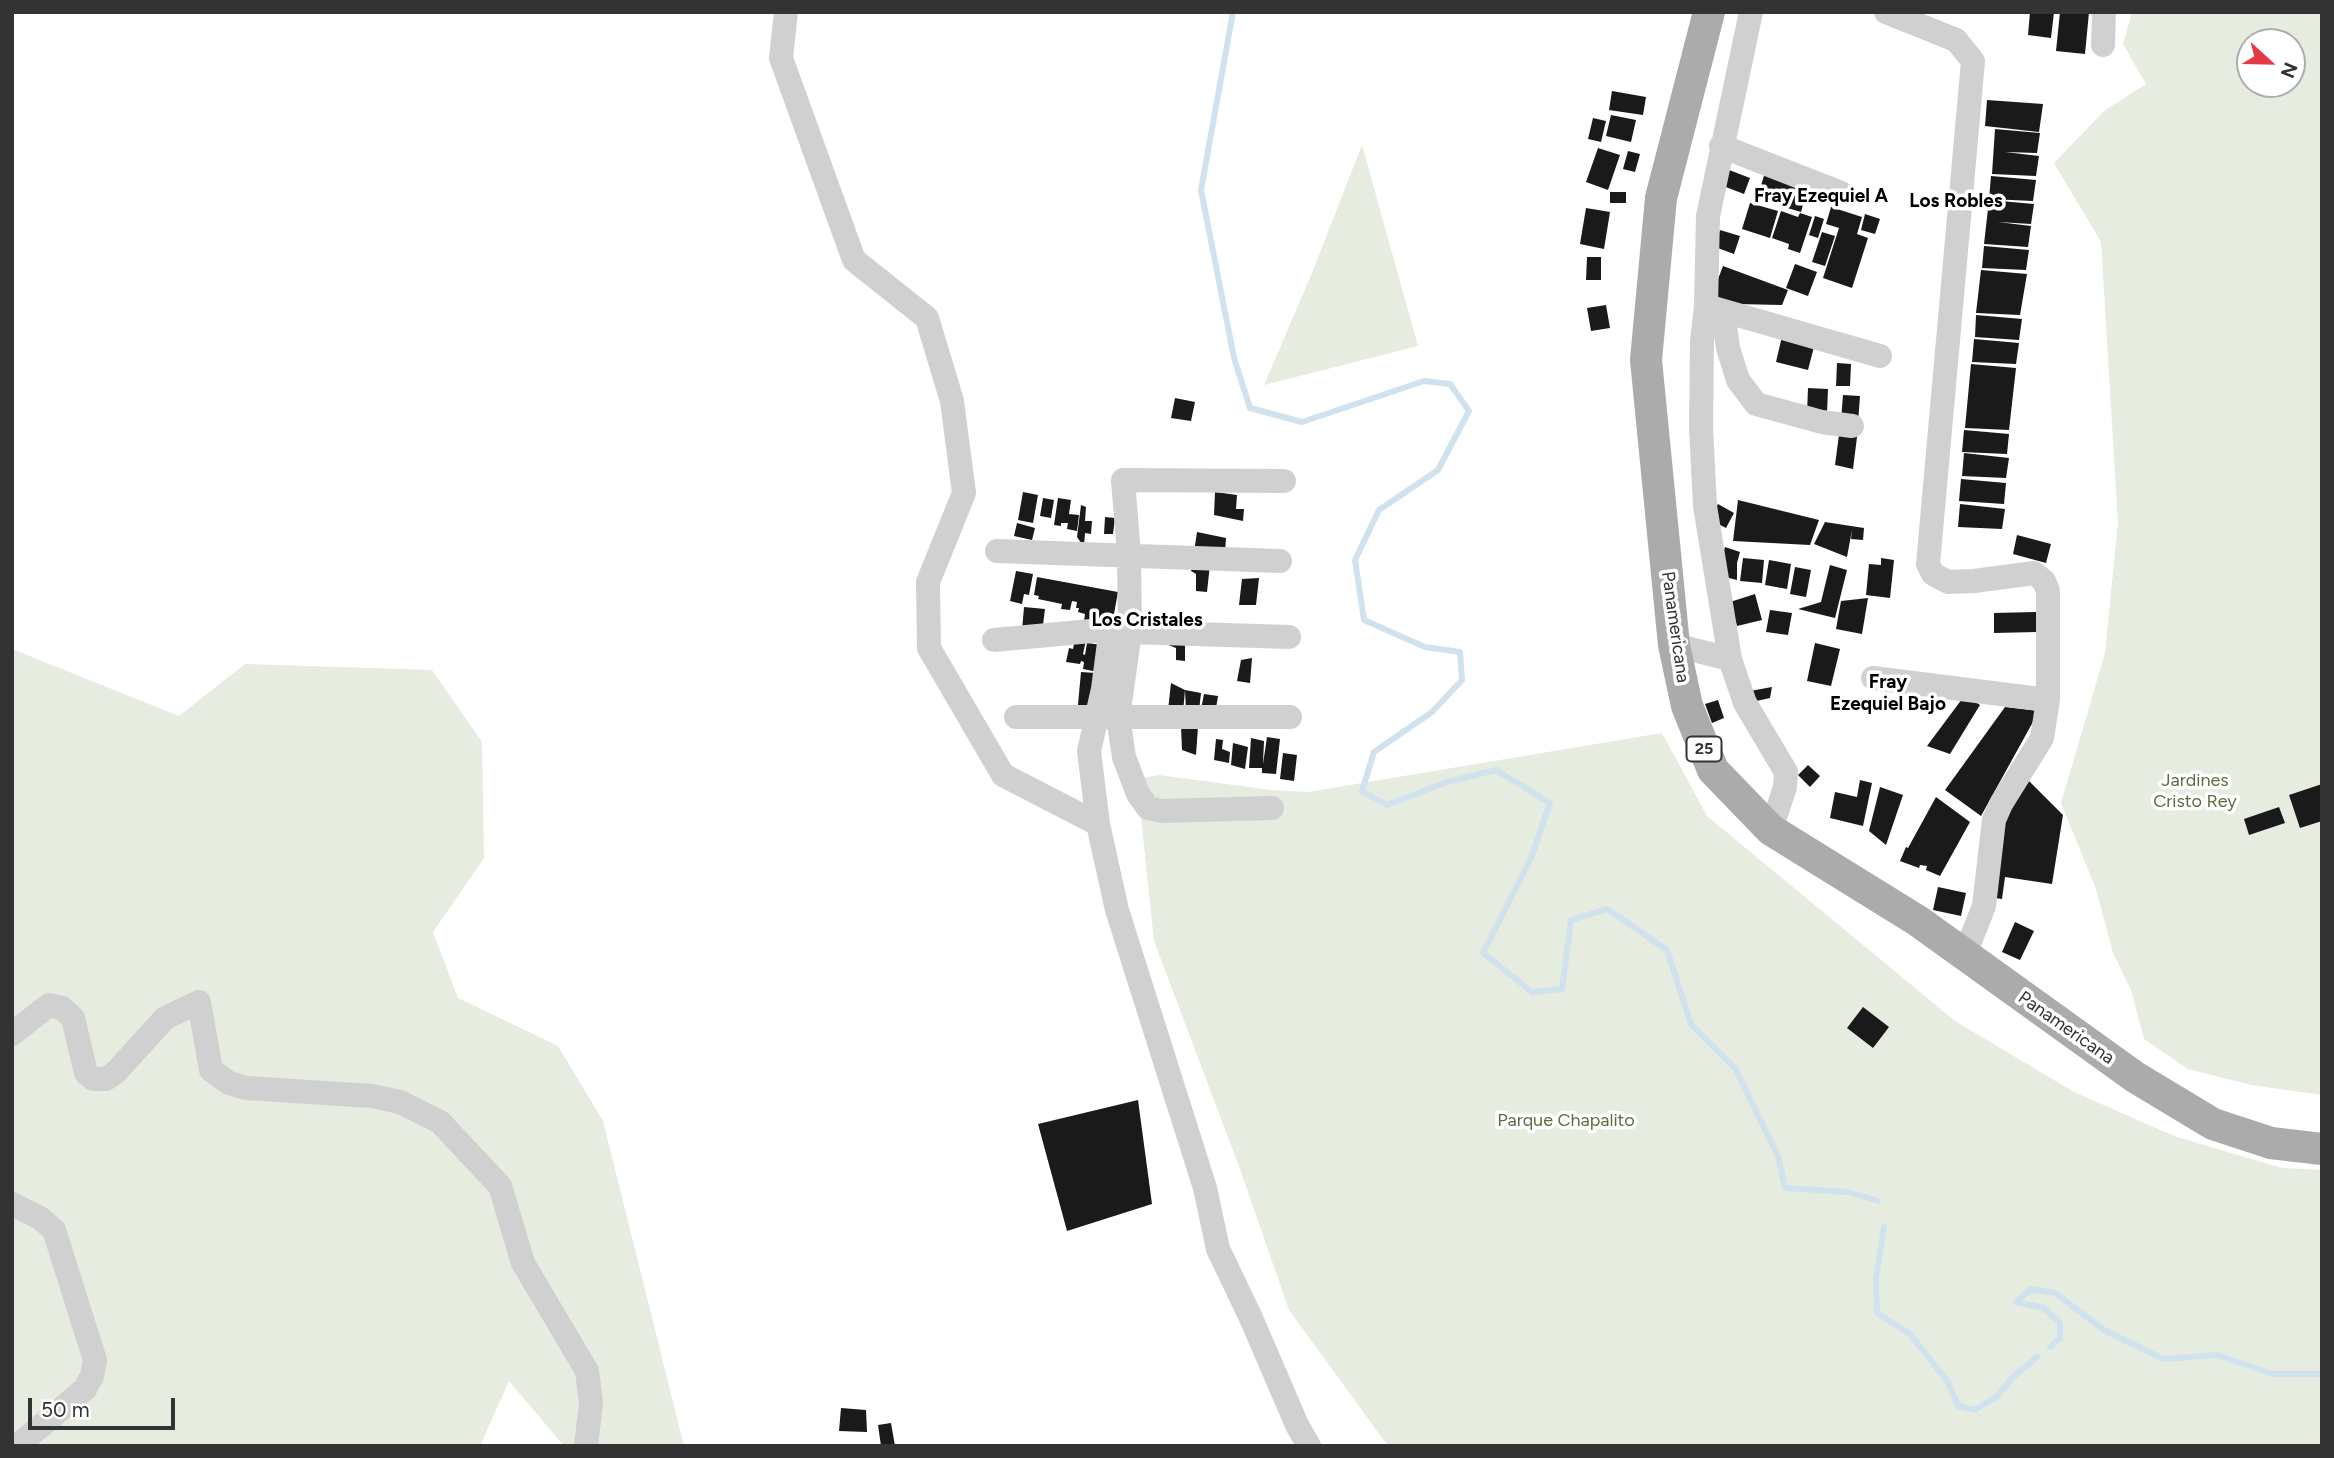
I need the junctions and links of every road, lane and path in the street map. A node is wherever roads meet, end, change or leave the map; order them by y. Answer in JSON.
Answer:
{"nodes":[{"id":1,"x":786,"y":12,"type":"edge"},
{"id":2,"x":1709,"y":12,"type":"edge"},
{"id":3,"x":1751,"y":12,"type":"edge"},
{"id":4,"x":1886,"y":12,"type":"edge"},
{"id":5,"x":2104,"y":12,"type":"edge"},
{"id":6,"x":2103,"y":46,"type":"dead end"},
{"id":7,"x":1721,"y":146,"type":"junction"},
{"id":8,"x":1841,"y":193,"type":"dead end"},
{"id":9,"x":1714,"y":308,"type":"junction"},
{"id":10,"x":1880,"y":356,"type":"dead end"},
{"id":11,"x":1852,"y":426,"type":"dead end"},
{"id":12,"x":1284,"y":481,"type":"dead end"},
{"id":13,"x":997,"y":551,"type":"dead end"},
{"id":14,"x":1129,"y":554,"type":"junction"},
{"id":15,"x":1280,"y":561,"type":"dead end"},
{"id":16,"x":1130,"y":632,"type":"junction"},
{"id":17,"x":1289,"y":637,"type":"dead end"},
{"id":18,"x":994,"y":640,"type":"dead end"},
{"id":19,"x":1674,"y":645,"type":"junction"},
{"id":20,"x":1730,"y":659,"type":"junction"},
{"id":21,"x":1873,"y":678,"type":"dead end"},
{"id":22,"x":2048,"y":700,"type":"junction"},
{"id":23,"x":1016,"y":717,"type":"dead end"},
{"id":24,"x":1107,"y":717,"type":"junction"},
{"id":25,"x":1290,"y":717,"type":"dead end"},
{"id":26,"x":1272,"y":808,"type":"dead end"},
{"id":27,"x":1098,"y":824,"type":"junction"},
{"id":28,"x":1772,"y":830,"type":"junction"},
{"id":29,"x":1965,"y":954,"type":"junction"},
{"id":30,"x":12,"y":1034,"type":"edge"},
{"id":31,"x":2322,"y":1149,"type":"edge"},
{"id":32,"x":12,"y":1203,"type":"edge"},
{"id":33,"x":17,"y":1446,"type":"edge"},
{"id":34,"x":586,"y":1446,"type":"edge"},
{"id":35,"x":1309,"y":1446,"type":"edge"}],
"edges":[{"from":1,"to":27,"type":"street"},
{"from":2,"to":19,"type":"main road","name":"Panamericana","number":"25"},
{"from":3,"to":7,"type":"street"},
{"from":4,"to":22,"type":"street"},
{"from":5,"to":6,"type":"street"},
{"from":7,"to":8,"type":"street"},
{"from":7,"to":9,"type":"street"},
{"from":9,"to":10,"type":"street"},
{"from":9,"to":11,"type":"street"},
{"from":9,"to":20,"type":"street"},
{"from":12,"to":14,"type":"street"},
{"from":13,"to":14,"type":"street"},
{"from":14,"to":15,"type":"street"},
{"from":14,"to":16,"type":"street"},
{"from":16,"to":17,"type":"street"},
{"from":16,"to":24,"type":"street"},
{"from":18,"to":24,"type":"street"},
{"from":19,"to":20,"type":"street"},
{"from":19,"to":28,"type":"main road","name":"Panamericana","number":"25"},
{"from":20,"to":28,"type":"street"},
{"from":21,"to":22,"type":"street"},
{"from":22,"to":29,"type":"street"},
{"from":23,"to":24,"type":"street"},
{"from":24,"to":25,"type":"street"},
{"from":24,"to":26,"type":"street"},
{"from":24,"to":27,"type":"street"},
{"from":27,"to":35,"type":"street"},
{"from":28,"to":29,"type":"main road","name":"Panamericana","number":"25"},
{"from":29,"to":31,"type":"main road","name":"Panamericana","number":"25"},
{"from":30,"to":34,"type":"street"},
{"from":32,"to":33,"type":"street"}]}
